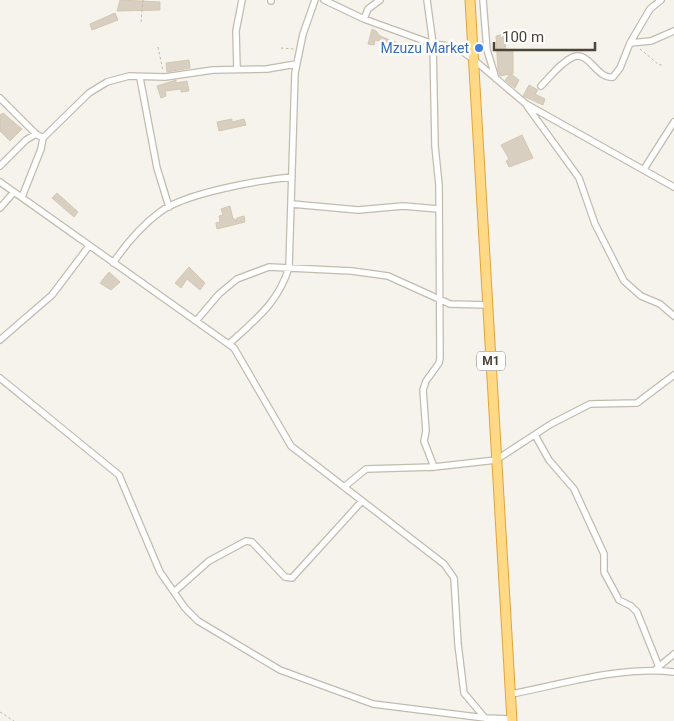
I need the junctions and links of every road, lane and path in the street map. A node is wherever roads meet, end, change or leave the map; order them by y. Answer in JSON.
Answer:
{"nodes":[{"id":1,"x":143,"y":0,"type":"edge"},
{"id":2,"x":242,"y":0,"type":"edge"},
{"id":3,"x":314,"y":0,"type":"edge"},
{"id":4,"x":324,"y":0,"type":"edge"},
{"id":5,"x":380,"y":0,"type":"edge"},
{"id":6,"x":470,"y":0,"type":"edge"},
{"id":7,"x":483,"y":0,"type":"edge"},
{"id":8,"x":662,"y":0,"type":"edge"},
{"id":9,"x":428,"y":1,"type":"edge"},
{"id":10,"x":364,"y":19,"type":"junction"},
{"id":11,"x":141,"y":22,"type":"dead end"},
{"id":12,"x":674,"y":31,"type":"edge"},
{"id":13,"x":632,"y":43,"type":"junction"},
{"id":14,"x":433,"y":44,"type":"junction"},
{"id":15,"x":158,"y":47,"type":"dead end"},
{"id":16,"x":281,"y":48,"type":"dead end"},
{"id":17,"x":300,"y":49,"type":"junction"},
{"id":18,"x":473,"y":59,"type":"junction"},
{"id":19,"x":296,"y":64,"type":"junction"},
{"id":20,"x":664,"y":66,"type":"dead end"},
{"id":21,"x":237,"y":69,"type":"junction"},
{"id":22,"x":165,"y":77,"type":"junction"},
{"id":23,"x":140,"y":78,"type":"junction"},
{"id":24,"x":497,"y":82,"type":"junction"},
{"id":25,"x":541,"y":86,"type":"dead end"},
{"id":26,"x":0,"y":98,"type":"edge"},
{"id":27,"x":526,"y":104,"type":"junction"},
{"id":28,"x":674,"y":122,"type":"edge"},
{"id":29,"x":36,"y":134,"type":"junction"},
{"id":30,"x":43,"y":138,"type":"junction"},
{"id":31,"x":0,"y":166,"type":"edge"},
{"id":32,"x":644,"y":169,"type":"junction"},
{"id":33,"x":292,"y":178,"type":"junction"},
{"id":34,"x":0,"y":182,"type":"edge"},
{"id":35,"x":674,"y":187,"type":"edge"},
{"id":36,"x":14,"y":192,"type":"junction"},
{"id":37,"x":22,"y":197,"type":"junction"},
{"id":38,"x":292,"y":204,"type":"junction"},
{"id":39,"x":169,"y":207,"type":"junction"},
{"id":40,"x":0,"y":208,"type":"edge"},
{"id":41,"x":438,"y":209,"type":"junction"},
{"id":42,"x":89,"y":246,"type":"junction"},
{"id":43,"x":113,"y":263,"type":"junction"},
{"id":44,"x":289,"y":266,"type":"junction"},
{"id":45,"x":439,"y":300,"type":"junction"},
{"id":46,"x":488,"y":305,"type":"junction"},
{"id":47,"x":674,"y":316,"type":"edge"},
{"id":48,"x":196,"y":321,"type":"junction"},
{"id":49,"x":0,"y":340,"type":"edge"},
{"id":50,"x":229,"y":344,"type":"junction"},
{"id":51,"x":674,"y":375,"type":"edge"},
{"id":52,"x":0,"y":378,"type":"edge"},
{"id":53,"x":535,"y":435,"type":"junction"},
{"id":54,"x":496,"y":460,"type":"junction"},
{"id":55,"x":434,"y":467,"type":"junction"},
{"id":56,"x":344,"y":487,"type":"junction"},
{"id":57,"x":362,"y":501,"type":"junction"},
{"id":58,"x":174,"y":592,"type":"junction"},
{"id":59,"x":674,"y":654,"type":"edge"},
{"id":60,"x":657,"y":668,"type":"junction"},
{"id":61,"x":674,"y":672,"type":"edge"},
{"id":62,"x":511,"y":694,"type":"junction"},
{"id":63,"x":0,"y":712,"type":"edge"},
{"id":64,"x":485,"y":718,"type":"junction"},
{"id":65,"x":512,"y":720,"type":"edge"},
{"id":66,"x":14,"y":721,"type":"edge"}],
"edges":[{"from":1,"to":11,"type":"path"},
{"from":2,"to":21,"type":"street"},
{"from":3,"to":17,"type":"street"},
{"from":4,"to":10,"type":"street"},
{"from":5,"to":10,"type":"street"},
{"from":6,"to":18,"type":"highway","number":"M1"},
{"from":7,"to":24,"type":"street"},
{"from":8,"to":13,"type":"street"},
{"from":9,"to":14,"type":"street"},
{"from":10,"to":14,"type":"street"},
{"from":12,"to":13,"type":"street"},
{"from":13,"to":20,"type":"path"},
{"from":13,"to":25,"type":"street"},
{"from":14,"to":18,"type":"street"},
{"from":14,"to":41,"type":"street"},
{"from":15,"to":22,"type":"path"},
{"from":16,"to":17,"type":"path"},
{"from":17,"to":19,"type":"street"},
{"from":18,"to":24,"type":"street"},
{"from":18,"to":46,"type":"highway","number":"M1"},
{"from":19,"to":21,"type":"street"},
{"from":19,"to":33,"type":"street"},
{"from":21,"to":22,"type":"street"},
{"from":22,"to":23,"type":"street"},
{"from":23,"to":30,"type":"street"},
{"from":23,"to":39,"type":"street"},
{"from":24,"to":27,"type":"street"},
{"from":26,"to":29,"type":"street"},
{"from":27,"to":32,"type":"street"},
{"from":27,"to":47,"type":"street"},
{"from":28,"to":32,"type":"street"},
{"from":29,"to":30,"type":"street"},
{"from":29,"to":31,"type":"street"},
{"from":30,"to":37,"type":"street"},
{"from":32,"to":35,"type":"street"},
{"from":33,"to":38,"type":"street"},
{"from":33,"to":39,"type":"street"},
{"from":34,"to":36,"type":"street"},
{"from":36,"to":37,"type":"street"},
{"from":36,"to":40,"type":"street"},
{"from":37,"to":42,"type":"street"},
{"from":38,"to":41,"type":"street"},
{"from":38,"to":44,"type":"street"},
{"from":39,"to":43,"type":"street"},
{"from":41,"to":45,"type":"street"},
{"from":42,"to":43,"type":"street"},
{"from":42,"to":49,"type":"street"},
{"from":43,"to":48,"type":"street"},
{"from":44,"to":45,"type":"street"},
{"from":44,"to":48,"type":"street"},
{"from":44,"to":50,"type":"street"},
{"from":45,"to":46,"type":"street"},
{"from":45,"to":55,"type":"street"},
{"from":46,"to":54,"type":"highway","number":"M1"},
{"from":48,"to":50,"type":"street"},
{"from":50,"to":56,"type":"street"},
{"from":51,"to":53,"type":"street"},
{"from":52,"to":58,"type":"street"},
{"from":53,"to":54,"type":"street"},
{"from":53,"to":60,"type":"street"},
{"from":54,"to":55,"type":"street"},
{"from":54,"to":62,"type":"highway","number":"M1"},
{"from":55,"to":56,"type":"street"},
{"from":56,"to":57,"type":"street"},
{"from":57,"to":58,"type":"street"},
{"from":57,"to":64,"type":"street"},
{"from":58,"to":64,"type":"street"},
{"from":59,"to":60,"type":"street"},
{"from":60,"to":61,"type":"street"},
{"from":60,"to":62,"type":"street"},
{"from":62,"to":65,"type":"highway","number":"M1"},
{"from":63,"to":66,"type":"path"},
{"from":64,"to":65,"type":"street"}]}
